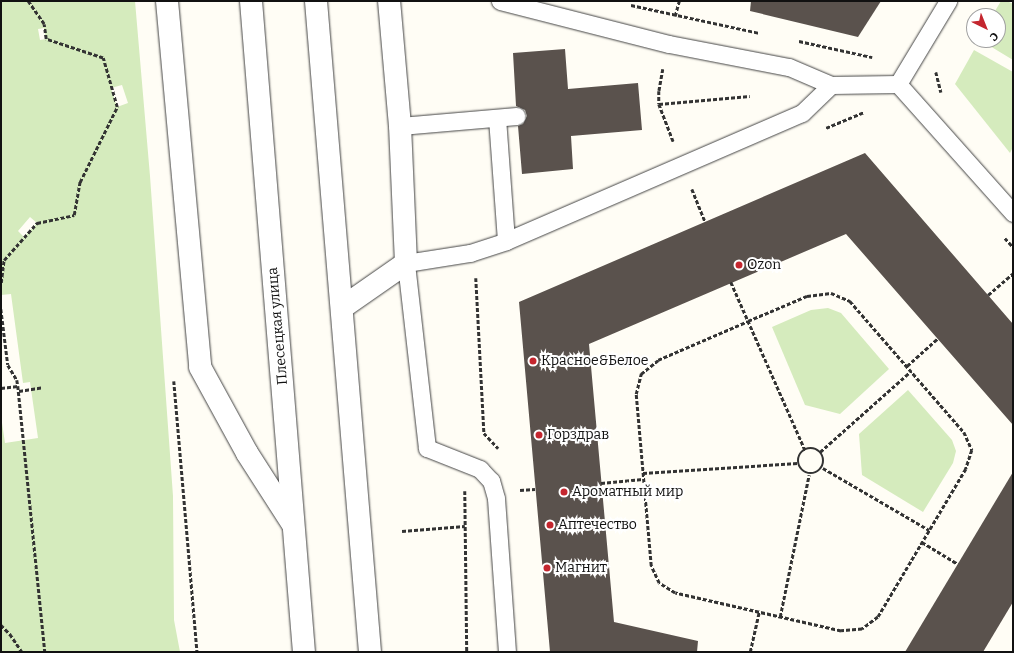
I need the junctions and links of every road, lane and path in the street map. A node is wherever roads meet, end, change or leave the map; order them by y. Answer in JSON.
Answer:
{"nodes":[{"id":1,"x":28,"y":1,"type":"edge"},
{"id":2,"x":167,"y":1,"type":"edge"},
{"id":3,"x":250,"y":1,"type":"edge"},
{"id":4,"x":316,"y":1,"type":"edge"},
{"id":5,"x":389,"y":1,"type":"edge"},
{"id":6,"x":500,"y":1,"type":"edge"},
{"id":7,"x":948,"y":1,"type":"edge"},
{"id":8,"x":625,"y":4,"type":"dead end"},
{"id":9,"x":760,"y":33,"type":"dead end"},
{"id":10,"x":798,"y":41,"type":"dead end"},
{"id":11,"x":669,"y":44,"type":"junction"},
{"id":12,"x":875,"y":57,"type":"dead end"},
{"id":13,"x":934,"y":67,"type":"dead end"},
{"id":14,"x":898,"y":84,"type":"junction"},
{"id":15,"x":831,"y":85,"type":"junction"},
{"id":16,"x":750,"y":96,"type":"dead end"},
{"id":17,"x":943,"y":98,"type":"dead end"},
{"id":18,"x":659,"y":104,"type":"junction"},
{"id":19,"x":872,"y":109,"type":"dead end"},
{"id":20,"x":517,"y":116,"type":"dead end"},
{"id":21,"x":497,"y":118,"type":"junction"},
{"id":22,"x":400,"y":126,"type":"junction"},
{"id":23,"x":821,"y":130,"type":"dead end"},
{"id":24,"x":682,"y":164,"type":"junction"},
{"id":25,"x":1013,"y":213,"type":"edge"},
{"id":26,"x":705,"y":222,"type":"dead end"},
{"id":27,"x":1003,"y":236,"type":"dead end"},
{"id":28,"x":506,"y":241,"type":"junction"},
{"id":29,"x":1013,"y":247,"type":"edge"},
{"id":30,"x":406,"y":263,"type":"junction"},
{"id":31,"x":476,"y":272,"type":"dead end"},
{"id":32,"x":1013,"y":273,"type":"edge"},
{"id":33,"x":731,"y":282,"type":"dead end"},
{"id":34,"x":1,"y":283,"type":"edge"},
{"id":35,"x":988,"y":295,"type":"dead end"},
{"id":36,"x":343,"y":307,"type":"junction"},
{"id":37,"x":1,"y":309,"type":"edge"},
{"id":38,"x":1,"y":314,"type":"edge"},
{"id":39,"x":748,"y":321,"type":"junction"},
{"id":40,"x":938,"y":338,"type":"dead end"},
{"id":41,"x":907,"y":366,"type":"junction"},
{"id":42,"x":911,"y":371,"type":"junction"},
{"id":43,"x":18,"y":386,"type":"junction"},
{"id":44,"x":43,"y":387,"type":"dead end"},
{"id":45,"x":1,"y":388,"type":"edge"},
{"id":46,"x":18,"y":390,"type":"junction"},
{"id":47,"x":805,"y":450,"type":"junction"},
{"id":48,"x":500,"y":451,"type":"dead end"},
{"id":49,"x":820,"y":452,"type":"junction"},
{"id":50,"x":798,"y":463,"type":"junction"},
{"id":51,"x":823,"y":468,"type":"junction"},
{"id":52,"x":643,"y":473,"type":"junction"},
{"id":53,"x":809,"y":475,"type":"junction"},
{"id":54,"x":643,"y":479,"type":"junction"},
{"id":55,"x":601,"y":483,"type":"dead end"},
{"id":56,"x":465,"y":484,"type":"dead end"},
{"id":57,"x":535,"y":489,"type":"dead end"},
{"id":58,"x":519,"y":497,"type":"dead end"},
{"id":59,"x":294,"y":526,"type":"junction"},
{"id":60,"x":465,"y":526,"type":"junction"},
{"id":61,"x":402,"y":531,"type":"dead end"},
{"id":62,"x":929,"y":531,"type":"junction"},
{"id":63,"x":922,"y":542,"type":"junction"},
{"id":64,"x":958,"y":564,"type":"dead end"},
{"id":65,"x":759,"y":612,"type":"junction"},
{"id":66,"x":780,"y":617,"type":"junction"},
{"id":67,"x":1,"y":625,"type":"edge"},
{"id":68,"x":22,"y":652,"type":"edge"},
{"id":69,"x":45,"y":652,"type":"edge"},
{"id":70,"x":304,"y":652,"type":"edge"},
{"id":71,"x":370,"y":652,"type":"edge"},
{"id":72,"x":468,"y":652,"type":"edge"},
{"id":73,"x":507,"y":652,"type":"edge"},
{"id":74,"x":750,"y":652,"type":"edge"}],
"edges":[{"from":1,"to":34,"type":"path"},
{"from":2,"to":59,"type":"street"},
{"from":3,"to":59,"type":"street","name":"Плесецкая улица"},
{"from":4,"to":36,"type":"street"},
{"from":5,"to":22,"type":"street"},
{"from":6,"to":11,"type":"lane"},
{"from":7,"to":14,"type":"lane"},
{"from":8,"to":9,"type":"path"},
{"from":10,"to":12,"type":"path"},
{"from":11,"to":15,"type":"lane"},
{"from":11,"to":18,"type":"path"},
{"from":13,"to":17,"type":"path"},
{"from":14,"to":15,"type":"lane"},
{"from":14,"to":25,"type":"lane"},
{"from":15,"to":24,"type":"lane"},
{"from":16,"to":18,"type":"path"},
{"from":18,"to":24,"type":"path"},
{"from":19,"to":23,"type":"path"},
{"from":20,"to":21,"type":"lane"},
{"from":21,"to":22,"type":"lane"},
{"from":21,"to":28,"type":"lane"},
{"from":22,"to":30,"type":"street"},
{"from":24,"to":26,"type":"path"},
{"from":24,"to":28,"type":"lane"},
{"from":27,"to":29,"type":"path"},
{"from":28,"to":30,"type":"lane"},
{"from":30,"to":36,"type":"street"},
{"from":30,"to":73,"type":"lane"},
{"from":31,"to":48,"type":"path"},
{"from":32,"to":35,"type":"path"},
{"from":33,"to":39,"type":"path"},
{"from":36,"to":71,"type":"street"},
{"from":37,"to":38,"type":"path"},
{"from":38,"to":43,"type":"path"},
{"from":39,"to":41,"type":"path"},
{"from":39,"to":47,"type":"path"},
{"from":39,"to":52,"type":"path"},
{"from":40,"to":41,"type":"path"},
{"from":41,"to":42,"type":"path"},
{"from":42,"to":49,"type":"path"},
{"from":42,"to":62,"type":"path"},
{"from":43,"to":45,"type":"path"},
{"from":43,"to":46,"type":"path"},
{"from":44,"to":46,"type":"path"},
{"from":46,"to":69,"type":"path"},
{"from":47,"to":49,"type":"path"},
{"from":47,"to":50,"type":"path"},
{"from":49,"to":51,"type":"path"},
{"from":50,"to":52,"type":"path"},
{"from":50,"to":53,"type":"path"},
{"from":51,"to":53,"type":"path"},
{"from":51,"to":62,"type":"path"},
{"from":52,"to":54,"type":"path"},
{"from":53,"to":66,"type":"path"},
{"from":54,"to":55,"type":"path"},
{"from":54,"to":65,"type":"path"},
{"from":56,"to":60,"type":"path"},
{"from":57,"to":58,"type":"path"},
{"from":59,"to":70,"type":"street","name":"Плесецкая улица"},
{"from":60,"to":61,"type":"path"},
{"from":60,"to":72,"type":"path"},
{"from":62,"to":63,"type":"path"},
{"from":63,"to":64,"type":"path"},
{"from":63,"to":66,"type":"path"},
{"from":65,"to":66,"type":"path"},
{"from":65,"to":74,"type":"path"},
{"from":67,"to":68,"type":"path"}]}
